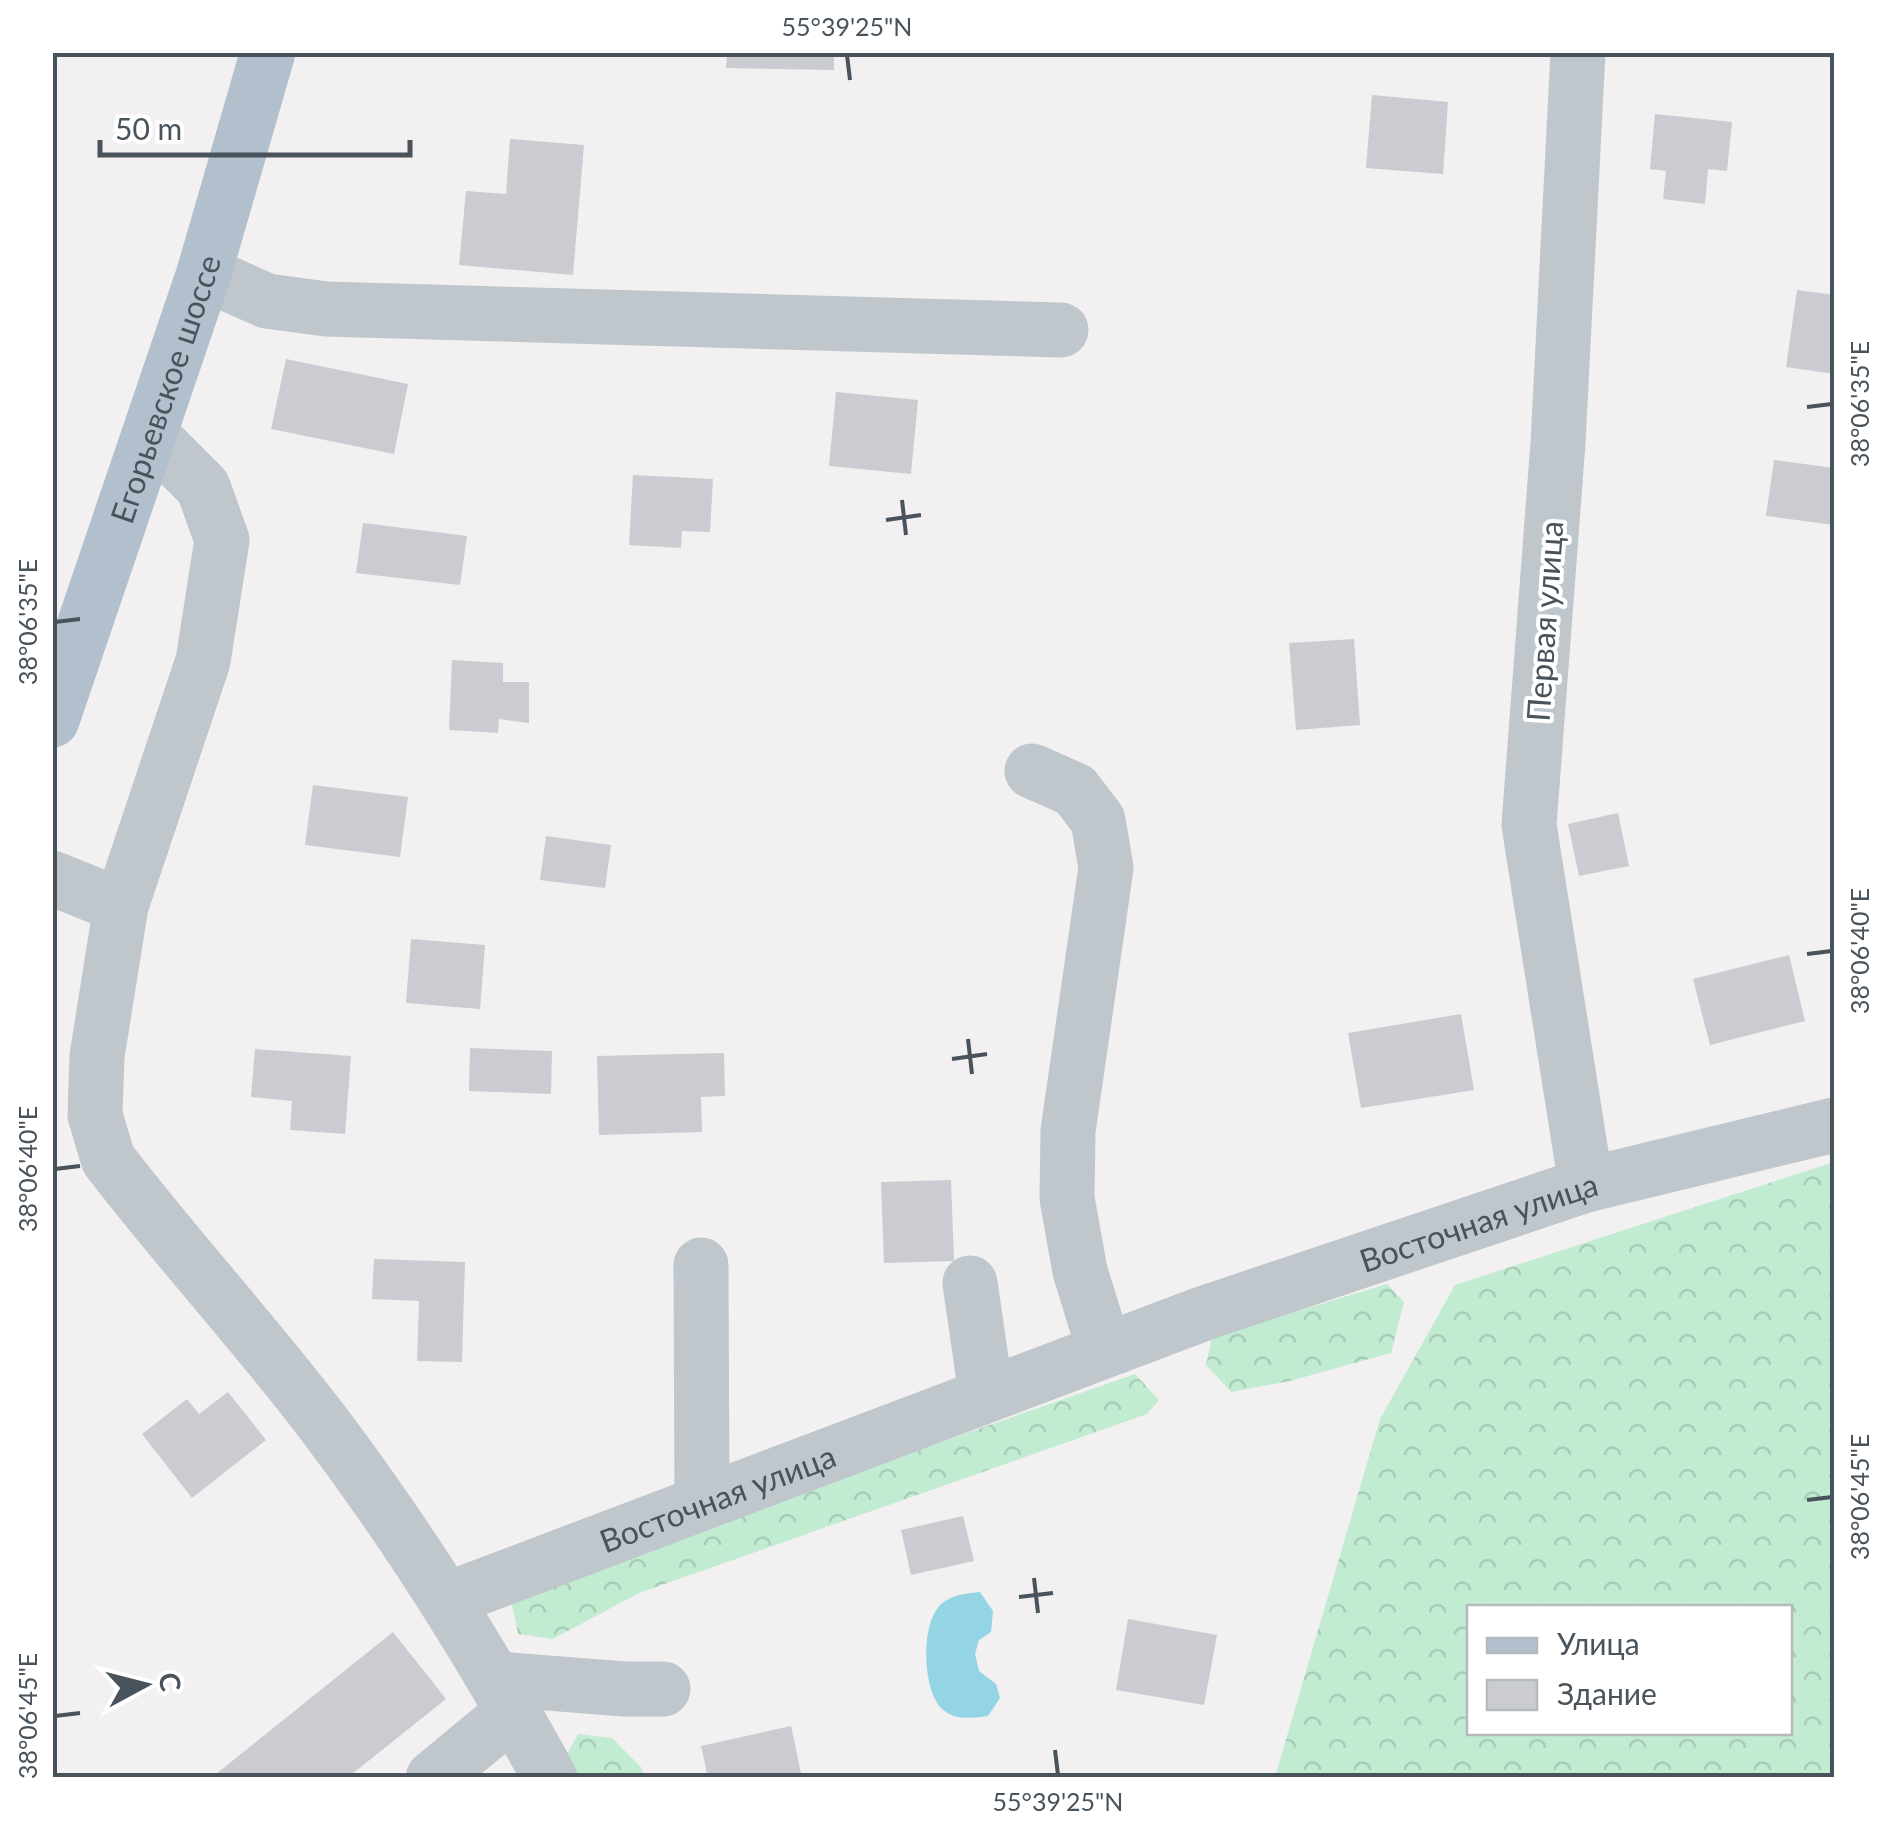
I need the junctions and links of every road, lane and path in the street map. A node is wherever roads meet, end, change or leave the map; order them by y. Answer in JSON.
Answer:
{"nodes":[{"id":1,"x":268,"y":52,"type":"edge"},
{"id":2,"x":1578,"y":52,"type":"edge"},
{"id":3,"x":204,"y":274,"type":"junction"},
{"id":4,"x":1061,"y":330,"type":"dead end"},
{"id":5,"x":150,"y":434,"type":"junction"},
{"id":6,"x":57,"y":693,"type":"edge"},
{"id":7,"x":1032,"y":771,"type":"dead end"},
{"id":8,"x":52,"y":878,"type":"edge"},
{"id":9,"x":122,"y":906,"type":"junction"},
{"id":10,"x":1834,"y":1125,"type":"edge"},
{"id":11,"x":1586,"y":1186,"type":"junction"},
{"id":12,"x":701,"y":1264,"type":"dead end"},
{"id":13,"x":970,"y":1283,"type":"dead end"},
{"id":14,"x":1104,"y":1348,"type":"junction"},
{"id":15,"x":986,"y":1394,"type":"junction"},
{"id":16,"x":702,"y":1502,"type":"junction"},
{"id":17,"x":446,"y":1600,"type":"junction"},
{"id":18,"x":663,"y":1689,"type":"dead end"},
{"id":19,"x":505,"y":1695,"type":"junction"},
{"id":20,"x":433,"y":1778,"type":"edge"},
{"id":21,"x":550,"y":1778,"type":"edge"}],
"edges":[{"from":1,"to":3,"type":"main road","name":"Егорьевское шоссе"},
{"from":2,"to":11,"type":"street","name":"Первая улица"},
{"from":3,"to":4,"type":"street"},
{"from":3,"to":5,"type":"main road","name":"Егорьевское шоссе"},
{"from":5,"to":6,"type":"main road","name":"Егорьевское шоссе"},
{"from":5,"to":9,"type":"street"},
{"from":7,"to":14,"type":"street"},
{"from":8,"to":9,"type":"street"},
{"from":9,"to":17,"type":"street"},
{"from":10,"to":11,"type":"street","name":"Восточная улица"},
{"from":11,"to":14,"type":"street","name":"Восточная улица"},
{"from":12,"to":16,"type":"street"},
{"from":13,"to":15,"type":"street"},
{"from":14,"to":15,"type":"street","name":"Восточная улица"},
{"from":15,"to":16,"type":"street","name":"Восточная улица"},
{"from":16,"to":17,"type":"street","name":"Восточная улица"},
{"from":17,"to":19,"type":"street"},
{"from":18,"to":19,"type":"street"},
{"from":19,"to":20,"type":"street"},
{"from":19,"to":21,"type":"street"}]}
